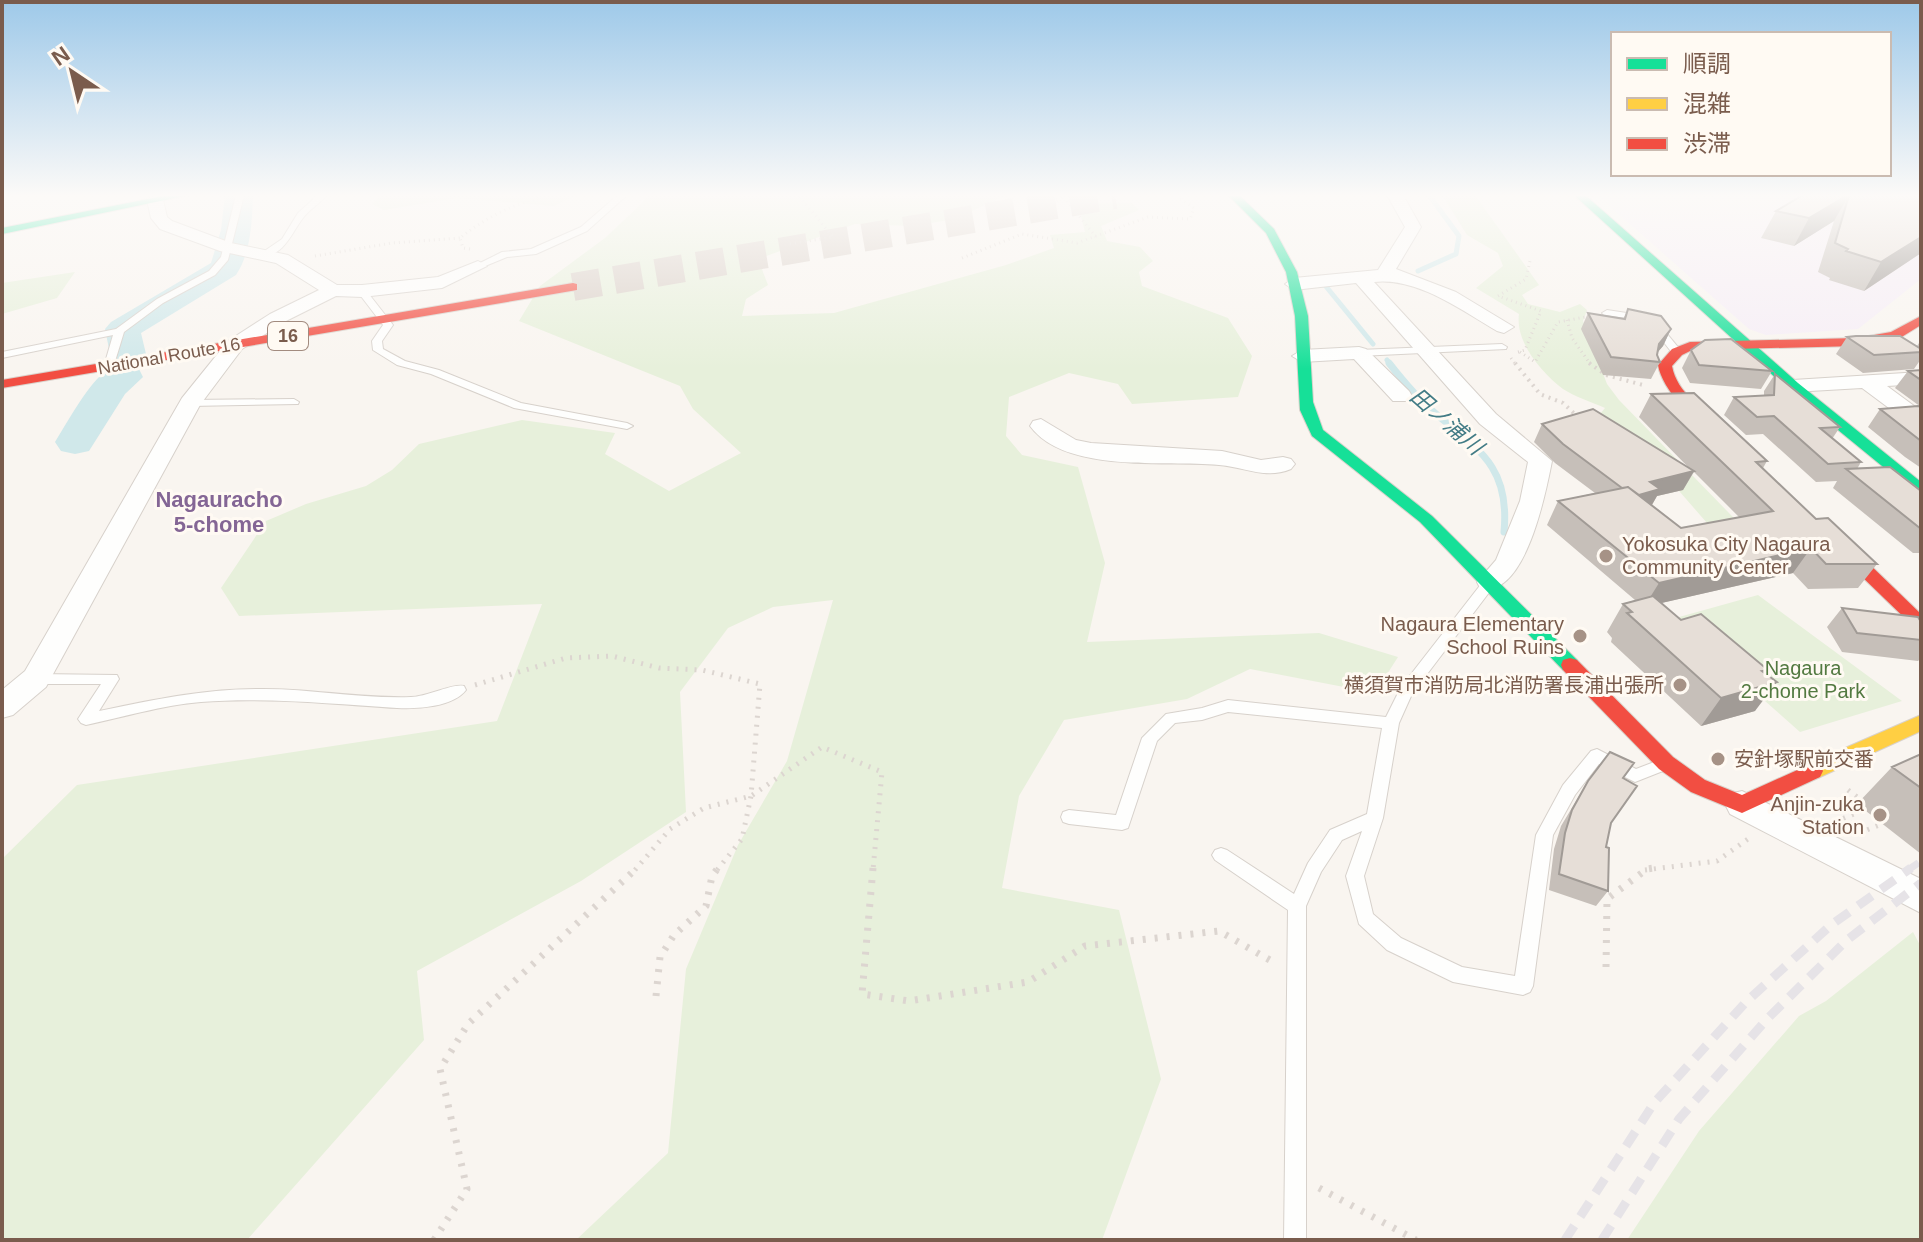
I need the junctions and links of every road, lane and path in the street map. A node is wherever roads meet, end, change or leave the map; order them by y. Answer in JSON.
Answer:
{"nodes":[{"id":1,"x":225,"y":253,"type":"edge"},
{"id":2,"x":260,"y":253,"type":"edge"},
{"id":3,"x":473,"y":253,"type":"edge"},
{"id":4,"x":486,"y":253,"type":"edge"},
{"id":5,"x":520,"y":253,"type":"edge"},
{"id":6,"x":975,"y":253,"type":"edge"},
{"id":7,"x":1281,"y":253,"type":"edge"},
{"id":8,"x":1397,"y":253,"type":"edge"},
{"id":9,"x":1644,"y":253,"type":"edge"},
{"id":10,"x":266,"y":254,"type":"joint"},
{"id":11,"x":505,"y":254,"type":"joint"},
{"id":12,"x":962,"y":258,"type":"dead end"},
{"id":13,"x":1530,"y":261,"type":"dead end"},
{"id":14,"x":478,"y":266,"type":"joint"},
{"id":15,"x":1385,"y":274,"type":"junction"},
{"id":16,"x":1361,"y":278,"type":"junction"},
{"id":17,"x":1294,"y":284,"type":"junction"},
{"id":18,"x":573,"y":287,"type":"tunnel mouth"},
{"id":19,"x":333,"y":290,"type":"junction"},
{"id":20,"x":362,"y":291,"type":"junction"},
{"id":21,"x":1602,"y":314,"type":"joint"},
{"id":22,"x":386,"y":319,"type":"junction"},
{"id":23,"x":1567,"y":320,"type":"junction"},
{"id":24,"x":1921,"y":320,"type":"edge"},
{"id":25,"x":1504,"y":327,"type":"dead end"},
{"id":26,"x":119,"y":331,"type":"junction"},
{"id":27,"x":1745,"y":343,"type":"junction"},
{"id":28,"x":235,"y":345,"type":"junction"},
{"id":29,"x":1502,"y":347,"type":"dead end"},
{"id":30,"x":1427,"y":349,"type":"junction"},
{"id":31,"x":1520,"y":352,"type":"junction"},
{"id":32,"x":1677,"y":352,"type":"junction"},
{"id":33,"x":1359,"y":353,"type":"junction"},
{"id":34,"x":2,"y":355,"type":"edge"},
{"id":35,"x":1302,"y":356,"type":"junction"},
{"id":36,"x":109,"y":366,"type":"junction"},
{"id":37,"x":1921,"y":378,"type":"edge"},
{"id":38,"x":1867,"y":382,"type":"junction"},
{"id":39,"x":2,"y":384,"type":"edge"},
{"id":40,"x":1793,"y":386,"type":"junction"},
{"id":41,"x":1676,"y":390,"type":"junction"},
{"id":42,"x":1401,"y":396,"type":"dead end"},
{"id":43,"x":294,"y":402,"type":"dead end"},
{"id":44,"x":190,"y":403,"type":"junction"},
{"id":45,"x":1921,"y":421,"type":"edge"},
{"id":46,"x":627,"y":426,"type":"dead end"},
{"id":47,"x":1041,"y":426,"type":"dead end"},
{"id":48,"x":1571,"y":426,"type":"edge"},
{"id":49,"x":1733,"y":444,"type":"edge"},
{"id":50,"x":1283,"y":464,"type":"dead end"},
{"id":51,"x":1921,"y":490,"type":"edge"},
{"id":52,"x":1813,"y":520,"type":"edge"},
{"id":53,"x":1490,"y":582,"type":"junction"},
{"id":54,"x":1921,"y":624,"type":"edge"},
{"id":55,"x":36,"y":679,"type":"junction"},
{"id":56,"x":459,"y":690,"type":"joint"},
{"id":57,"x":2,"y":707,"type":"edge"},
{"id":58,"x":1921,"y":722,"type":"edge"},
{"id":59,"x":1391,"y":723,"type":"junction"},
{"id":60,"x":1666,"y":763,"type":"junction"},
{"id":61,"x":1848,"y":790,"type":"dead end"},
{"id":62,"x":751,"y":796,"type":"junction"},
{"id":63,"x":1870,"y":807,"type":"junction"},
{"id":64,"x":1854,"y":815,"type":"dead end"},
{"id":65,"x":1069,"y":817,"type":"dead end"},
{"id":66,"x":1900,"y":817,"type":"dead end"},
{"id":67,"x":1375,"y":818,"type":"junction"},
{"id":68,"x":1748,"y":819,"type":"junction"},
{"id":69,"x":1221,"y":855,"type":"dead end"},
{"id":70,"x":1921,"y":897,"type":"edge"},
{"id":71,"x":1297,"y":906,"type":"junction"},
{"id":72,"x":1606,"y":967,"type":"dead end"},
{"id":73,"x":1297,"y":975,"type":"junction"},
{"id":74,"x":656,"y":996,"type":"dead end"},
{"id":75,"x":1296,"y":1175,"type":"junction"},
{"id":76,"x":434,"y":1240,"type":"edge"},
{"id":77,"x":1295,"y":1240,"type":"edge"},
{"id":78,"x":1416,"y":1240,"type":"edge"}],
"edges":[{"from":1,"to":26,"type":"lane"},
{"from":2,"to":10,"type":"street"},
{"from":3,"to":4,"type":"path"},
{"from":5,"to":11,"type":"lane"},
{"from":6,"to":12,"type":"path"},
{"from":7,"to":17,"type":"main road"},
{"from":8,"to":15,"type":"street"},
{"from":9,"to":27,"type":"main road"},
{"from":10,"to":19,"type":"street"},
{"from":11,"to":14,"type":"lane"},
{"from":13,"to":31,"type":"path"},
{"from":14,"to":20,"type":"street"},
{"from":15,"to":16,"type":"street"},
{"from":15,"to":25,"type":"street"},
{"from":16,"to":17,"type":"street"},
{"from":16,"to":30,"type":"street"},
{"from":17,"to":35,"type":"main road"},
{"from":18,"to":22,"type":"main road","name":"National Route 16","number":"16"},
{"from":19,"to":20,"type":"street"},
{"from":19,"to":28,"type":"street"},
{"from":20,"to":22,"type":"lane"},
{"from":21,"to":23,"type":"path"},
{"from":21,"to":32,"type":"lane"},
{"from":22,"to":28,"type":"main road","name":"National Route 16","number":"16"},
{"from":22,"to":46,"type":"lane"},
{"from":23,"to":31,"type":"path"},
{"from":23,"to":41,"type":"path"},
{"from":24,"to":27,"type":"main road"},
{"from":26,"to":34,"type":"lane"},
{"from":26,"to":36,"type":"lane"},
{"from":27,"to":32,"type":"main road"},
{"from":27,"to":40,"type":"main road"},
{"from":28,"to":36,"type":"main road","name":"National Route 16","number":"16"},
{"from":28,"to":44,"type":"street"},
{"from":29,"to":30,"type":"lane"},
{"from":30,"to":33,"type":"lane"},
{"from":30,"to":53,"type":"street"},
{"from":31,"to":48,"type":"path"},
{"from":32,"to":41,"type":"main road"},
{"from":33,"to":35,"type":"street"},
{"from":33,"to":42,"type":"street"},
{"from":35,"to":53,"type":"main road"},
{"from":36,"to":39,"type":"main road","name":"National Route 16","number":"16"},
{"from":37,"to":38,"type":"street"},
{"from":38,"to":40,"type":"street"},
{"from":38,"to":45,"type":"street"},
{"from":40,"to":51,"type":"main road"},
{"from":41,"to":49,"type":"main road"},
{"from":43,"to":44,"type":"lane"},
{"from":44,"to":55,"type":"street"},
{"from":47,"to":50,"type":"street"},
{"from":52,"to":54,"type":"main road"},
{"from":53,"to":59,"type":"lane"},
{"from":53,"to":60,"type":"main road"},
{"from":55,"to":56,"type":"lane"},
{"from":55,"to":57,"type":"street"},
{"from":56,"to":62,"type":"path"},
{"from":58,"to":68,"type":"main road"},
{"from":59,"to":65,"type":"lane"},
{"from":59,"to":67,"type":"lane"},
{"from":60,"to":67,"type":"lane"},
{"from":60,"to":68,"type":"main road"},
{"from":61,"to":63,"type":"path"},
{"from":62,"to":73,"type":"path"},
{"from":62,"to":74,"type":"path"},
{"from":62,"to":76,"type":"path"},
{"from":63,"to":64,"type":"path"},
{"from":63,"to":66,"type":"path"},
{"from":67,"to":71,"type":"lane"},
{"from":68,"to":70,"type":"street"},
{"from":68,"to":72,"type":"path"},
{"from":69,"to":71,"type":"lane"},
{"from":71,"to":73,"type":"lane"},
{"from":73,"to":75,"type":"lane"},
{"from":75,"to":77,"type":"lane"},
{"from":75,"to":78,"type":"path"}]}
